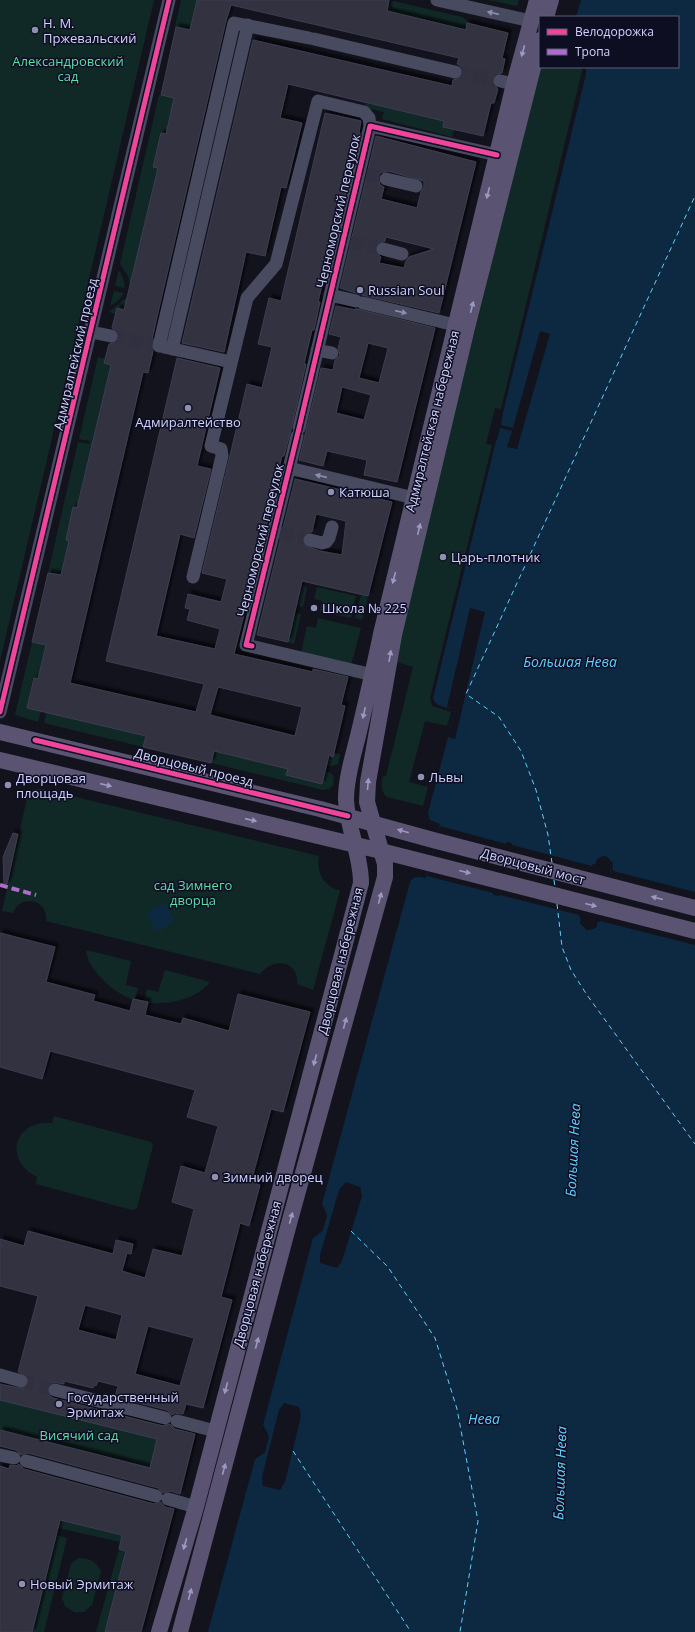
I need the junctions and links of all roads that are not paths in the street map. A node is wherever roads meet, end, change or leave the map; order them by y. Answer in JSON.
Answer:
{"nodes":[{"id":1,"x":169,"y":0,"type":"edge"},
{"id":2,"x":438,"y":0,"type":"edge"},
{"id":3,"x":537,"y":0,"type":"edge"},
{"id":4,"x":551,"y":0,"type":"edge"},
{"id":5,"x":546,"y":16,"type":"edge"},
{"id":6,"x":531,"y":21,"type":"junction"},
{"id":7,"x":248,"y":25,"type":"junction"},
{"id":8,"x":539,"y":44,"type":"edge"},
{"id":9,"x":455,"y":72,"type":"tunnel mouth"},
{"id":10,"x":370,"y":126,"type":"junction"},
{"id":11,"x":497,"y":155,"type":"junction"},
{"id":12,"x":386,"y":179,"type":"tunnel mouth"},
{"id":13,"x":416,"y":186,"type":"dead end"},
{"id":14,"x":383,"y":249,"type":"tunnel mouth"},
{"id":15,"x":402,"y":254,"type":"dead end"},
{"id":16,"x":330,"y":295,"type":"junction"},
{"id":17,"x":456,"y":325,"type":"junction"},
{"id":18,"x":91,"y":332,"type":"junction"},
{"id":19,"x":110,"y":336,"type":"tunnel mouth"},
{"id":20,"x":172,"y":349,"type":"junction"},
{"id":21,"x":317,"y":350,"type":"junction"},
{"id":22,"x":332,"y":353,"type":"dead end"},
{"id":23,"x":231,"y":362,"type":"junction"},
{"id":24,"x":289,"y":468,"type":"junction"},
{"id":25,"x":414,"y":498,"type":"junction"},
{"id":26,"x":332,"y":527,"type":"dead end"},
{"id":27,"x":310,"y":540,"type":"tunnel mouth"},
{"id":28,"x":193,"y":577,"type":"dead end"},
{"id":29,"x":373,"y":675,"type":"junction"},
{"id":30,"x":0,"y":712,"type":"edge"},
{"id":31,"x":0,"y":732,"type":"edge"},
{"id":32,"x":0,"y":760,"type":"edge"},
{"id":33,"x":348,"y":816,"type":"junction"},
{"id":34,"x":372,"y":822,"type":"junction"},
{"id":35,"x":355,"y":845,"type":"junction"},
{"id":36,"x":381,"y":851,"type":"junction"},
{"id":37,"x":695,"y":908,"type":"edge"},
{"id":38,"x":695,"y":931,"type":"edge"},
{"id":39,"x":0,"y":1376,"type":"edge"},
{"id":40,"x":21,"y":1381,"type":"tunnel mouth"},
{"id":41,"x":55,"y":1390,"type":"tunnel mouth"},
{"id":42,"x":215,"y":1431,"type":"junction"},
{"id":43,"x":0,"y":1455,"type":"edge"},
{"id":44,"x":14,"y":1458,"type":"dead end"},
{"id":45,"x":26,"y":1462,"type":"dead end"},
{"id":46,"x":196,"y":1506,"type":"junction"},
{"id":47,"x":159,"y":1632,"type":"edge"},
{"id":48,"x":180,"y":1632,"type":"edge"}],
"edges":[{"from":1,"to":18,"type":"street","name":"Адмиралтейский проезд"},
{"from":6,"to":2,"type":"street","one_way":true},
{"from":3,"to":6,"type":"main road","name":"Адмиралтейская набережная"},
{"from":4,"to":5,"type":"main road"},
{"from":6,"to":11,"type":"main road","name":"Адмиралтейская набережная","one_way":true},
{"from":7,"to":9,"type":"street"},
{"from":7,"to":20,"type":"street"},
{"from":7,"to":20,"type":"street"},
{"from":34,"to":8,"type":"main road","name":"Адмиралтейская набережная","one_way":true},
{"from":10,"to":11,"type":"street","name":"Черноморский переулок"},
{"from":10,"to":16,"type":"street","name":"Черноморский переулок"},
{"from":10,"to":23,"type":"street"},
{"from":11,"to":17,"type":"main road","name":"Адмиралтейская набережная","one_way":true},
{"from":12,"to":13,"type":"street"},
{"from":14,"to":15,"type":"street"},
{"from":16,"to":17,"type":"street","one_way":true},
{"from":16,"to":21,"type":"street","name":"Черноморский переулок"},
{"from":17,"to":25,"type":"main road","name":"Адмиралтейская набережная"},
{"from":18,"to":19,"type":"street"},
{"from":18,"to":30,"type":"street","name":"Адмиралтейский проезд"},
{"from":20,"to":23,"type":"street"},
{"from":21,"to":22,"type":"street"},
{"from":21,"to":24,"type":"street","name":"Черноморский переулок"},
{"from":23,"to":28,"type":"street"},
{"from":25,"to":24,"type":"street","one_way":true},
{"from":24,"to":29,"type":"street","name":"Черноморский переулок"},
{"from":25,"to":29,"type":"main road","name":"Адмиралтейская набережная","one_way":true},
{"from":26,"to":27,"type":"street"},
{"from":29,"to":33,"type":"main road","name":"Адмиралтейская набережная","one_way":true},
{"from":31,"to":33,"type":"main road","name":"Дворцовый проезд"},
{"from":32,"to":35,"type":"main road","one_way":true},
{"from":33,"to":34,"type":"main road","name":"Дворцовый проезд"},
{"from":33,"to":35,"type":"main road","name":"Адмиралтейская набережная"},
{"from":34,"to":36,"type":"main road","name":"Адмиралтейская набережная"},
{"from":37,"to":34,"type":"main road","name":"Дворцовый мост","one_way":true},
{"from":35,"to":36,"type":"main road"},
{"from":35,"to":42,"type":"main road","name":"Дворцовая набережная","one_way":true},
{"from":36,"to":38,"type":"main road","name":"Дворцовый мост","one_way":true},
{"from":48,"to":36,"type":"main road","name":"Дворцовая набережная","one_way":true},
{"from":39,"to":40,"type":"street"},
{"from":41,"to":42,"type":"street"},
{"from":42,"to":46,"type":"main road","name":"Дворцовая набережная"},
{"from":43,"to":44,"type":"street"},
{"from":45,"to":46,"type":"street"},
{"from":46,"to":47,"type":"main road","name":"Дворцовая набережная","one_way":true}]}
